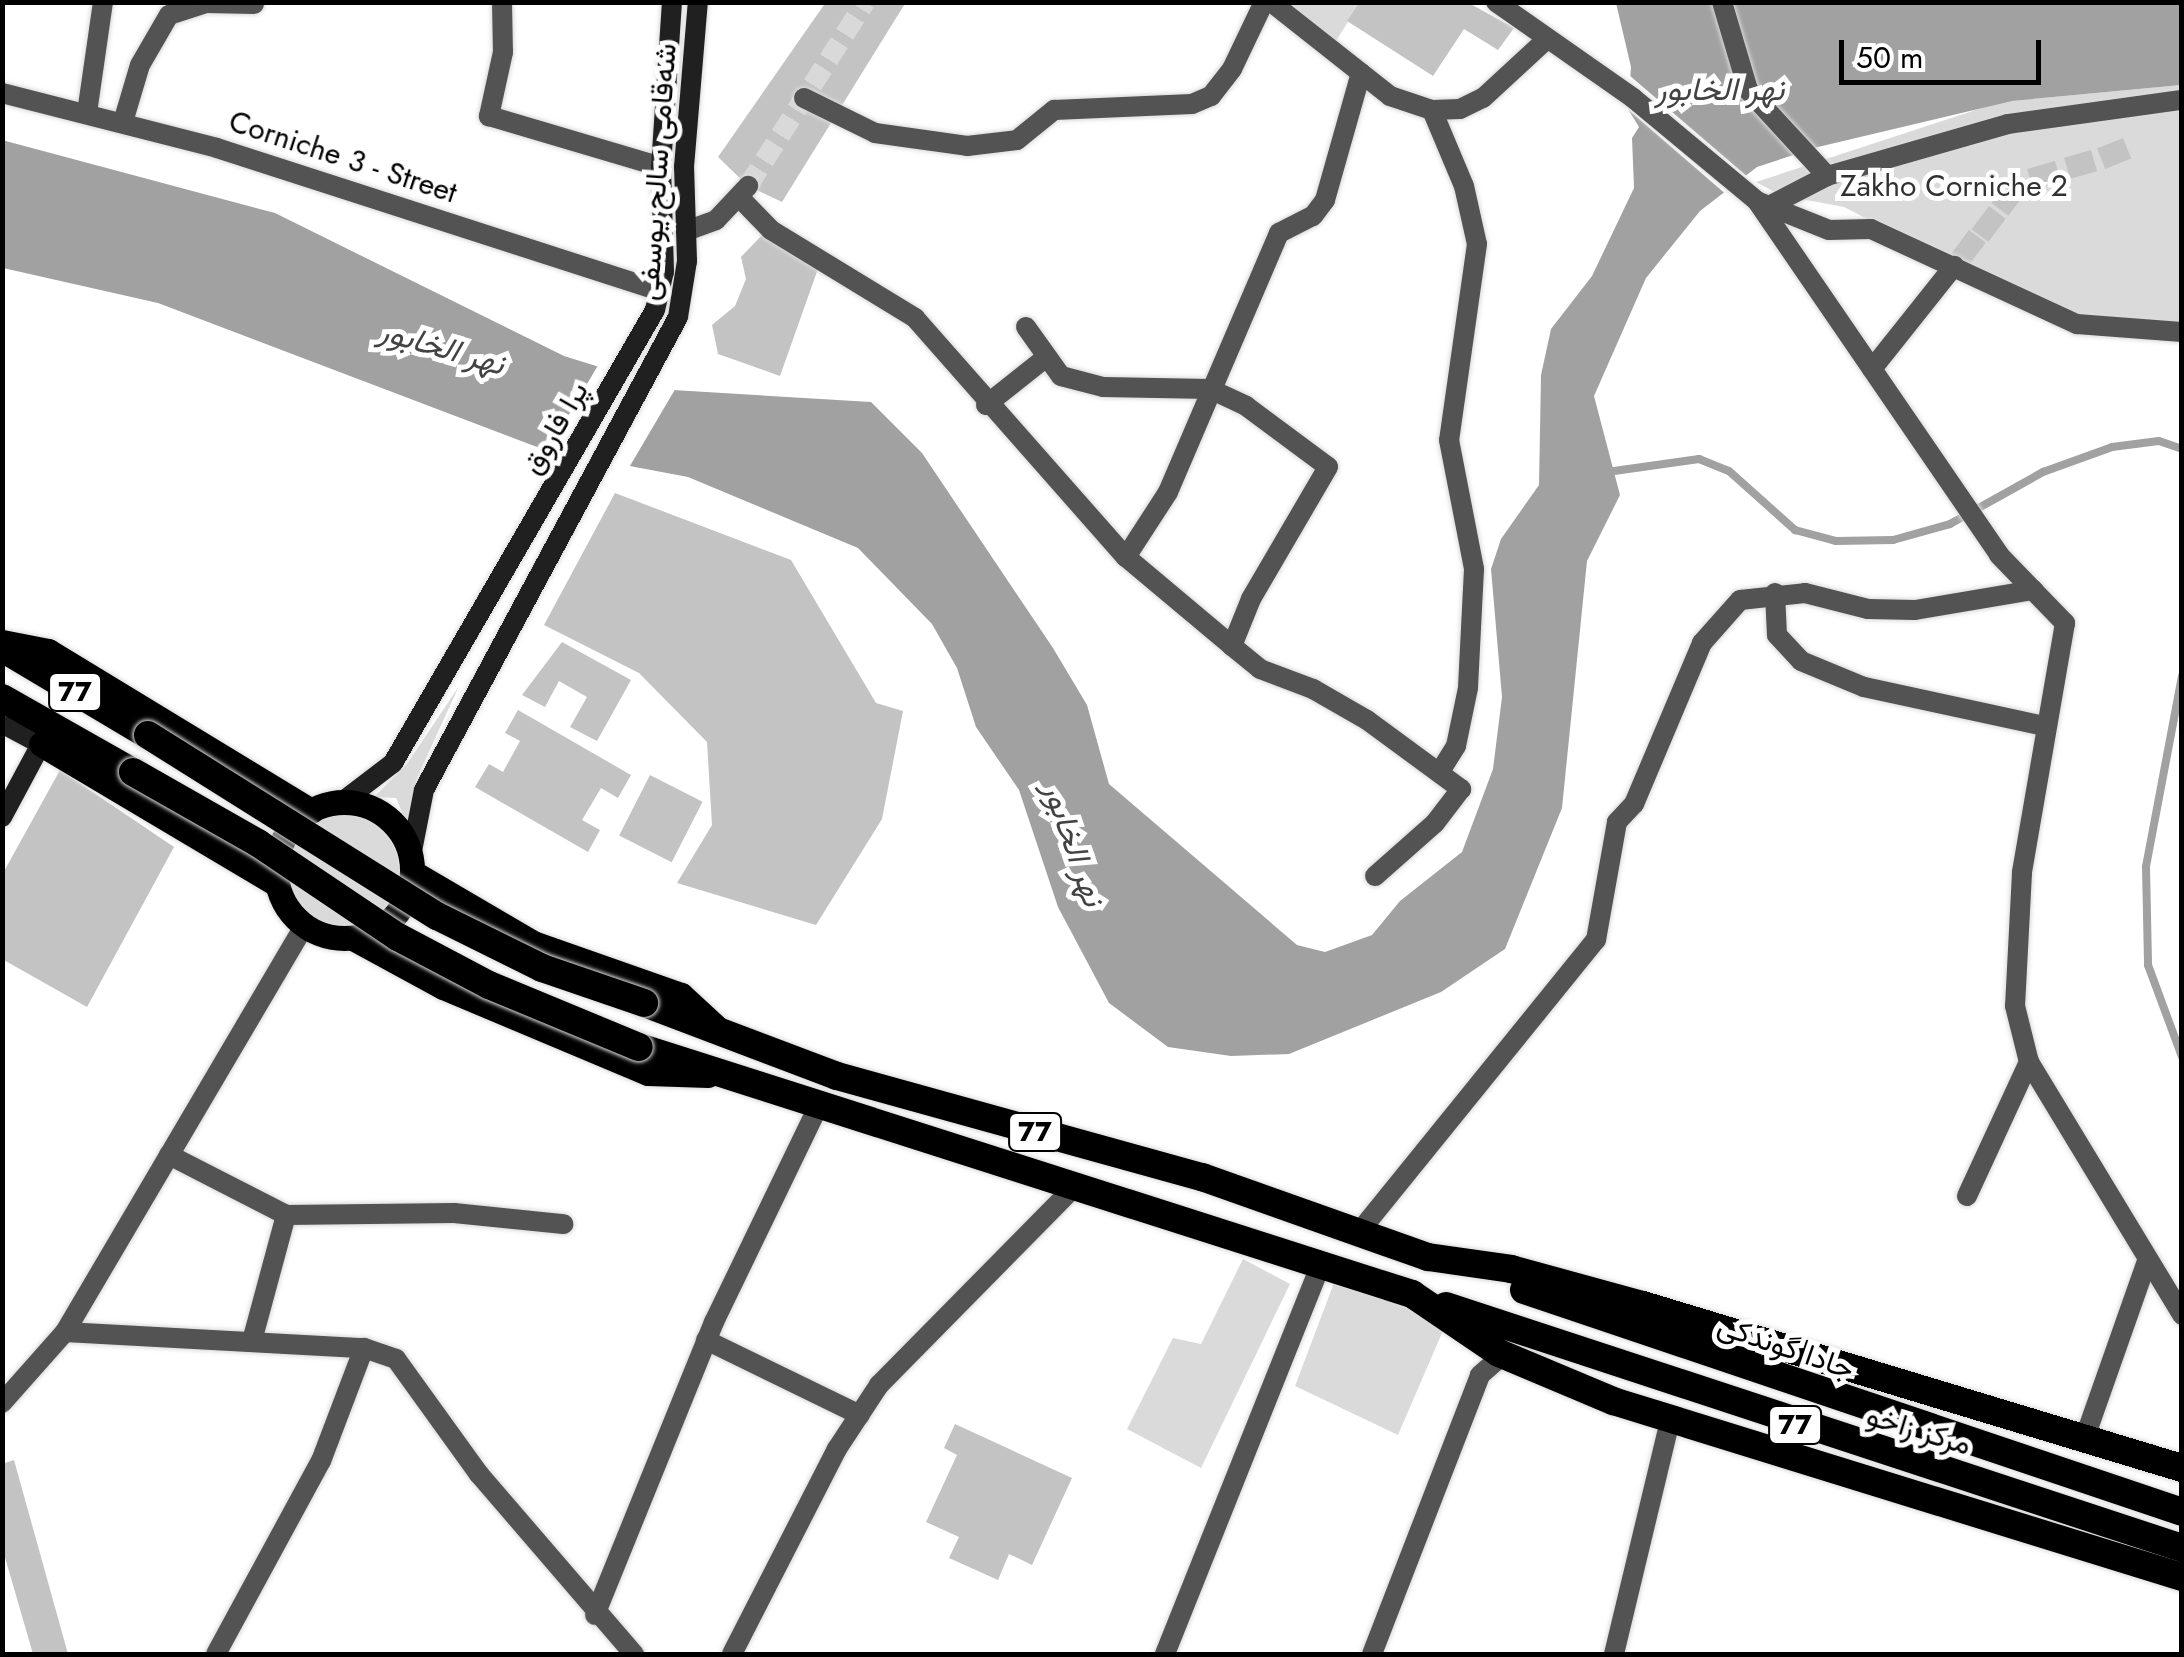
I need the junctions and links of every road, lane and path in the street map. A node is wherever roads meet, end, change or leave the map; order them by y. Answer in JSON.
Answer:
{"nodes":[{"id":1,"x":103,"y":2,"type":"edge"},
{"id":2,"x":502,"y":2,"type":"edge"},
{"id":3,"x":672,"y":2,"type":"edge"},
{"id":4,"x":698,"y":2,"type":"edge"},
{"id":5,"x":1268,"y":2,"type":"edge"},
{"id":6,"x":1722,"y":2,"type":"edge"},
{"id":7,"x":254,"y":4,"type":"edge"},
{"id":8,"x":1503,"y":5,"type":"edge"},
{"id":9,"x":1547,"y":39,"type":"junction"},
{"id":10,"x":1361,"y":73,"type":"junction"},
{"id":11,"x":2,"y":93,"type":"edge"},
{"id":12,"x":804,"y":98,"type":"dead end"},
{"id":13,"x":2182,"y":100,"type":"edge"},
{"id":14,"x":1432,"y":110,"type":"junction"},
{"id":15,"x":87,"y":113,"type":"junction"},
{"id":16,"x":123,"y":122,"type":"junction"},
{"id":17,"x":662,"y":167,"type":"junction"},
{"id":18,"x":1823,"y":168,"type":"junction"},
{"id":19,"x":1763,"y":204,"type":"junction"},
{"id":20,"x":686,"y":231,"type":"junction"},
{"id":21,"x":1954,"y":266,"type":"junction"},
{"id":22,"x":661,"y":291,"type":"junction"},
{"id":23,"x":647,"y":327,"type":"joint"},
{"id":24,"x":1026,"y":327,"type":"dead end"},
{"id":25,"x":2182,"y":332,"type":"edge"},
{"id":26,"x":667,"y":344,"type":"joint"},
{"id":27,"x":1044,"y":359,"type":"junction"},
{"id":28,"x":1872,"y":369,"type":"junction"},
{"id":29,"x":1210,"y":389,"type":"junction"},
{"id":30,"x":986,"y":406,"type":"junction"},
{"id":31,"x":1126,"y":557,"type":"junction"},
{"id":32,"x":2033,"y":590,"type":"junction"},
{"id":33,"x":1774,"y":593,"type":"junction"},
{"id":34,"x":2,"y":645,"type":"edge"},
{"id":35,"x":1232,"y":646,"type":"junction"},
{"id":36,"x":7,"y":716,"type":"edge"},
{"id":37,"x":2044,"y":726,"type":"junction"},
{"id":38,"x":46,"y":735,"type":"junction"},
{"id":39,"x":226,"y":756,"type":"junction"},
{"id":40,"x":1440,"y":772,"type":"junction"},
{"id":41,"x":342,"y":802,"type":"junction"},
{"id":42,"x":311,"y":810,"type":"junction"},
{"id":43,"x":2,"y":817,"type":"edge"},
{"id":44,"x":184,"y":830,"type":"junction"},
{"id":45,"x":412,"y":864,"type":"junction"},
{"id":46,"x":1375,"y":876,"type":"dead end"},
{"id":47,"x":277,"y":884,"type":"junction"},
{"id":48,"x":482,"y":916,"type":"junction"},
{"id":49,"x":304,"y":926,"type":"junction"},
{"id":50,"x":353,"y":938,"type":"junction"},
{"id":51,"x":443,"y":987,"type":"junction"},
{"id":52,"x":730,"y":1040,"type":"junction"},
{"id":53,"x":2028,"y":1062,"type":"junction"},
{"id":54,"x":725,"y":1076,"type":"junction"},
{"id":55,"x":818,"y":1107,"type":"junction"},
{"id":56,"x":169,"y":1155,"type":"junction"},
{"id":57,"x":1077,"y":1184,"type":"junction"},
{"id":58,"x":1967,"y":1196,"type":"dead end"},
{"id":59,"x":286,"y":1215,"type":"junction"},
{"id":60,"x":563,"y":1224,"type":"dead end"},
{"id":61,"x":1360,"y":1231,"type":"junction"},
{"id":62,"x":1428,"y":1257,"type":"junction"},
{"id":63,"x":2146,"y":1261,"type":"junction"},
{"id":64,"x":1321,"y":1263,"type":"junction"},
{"id":65,"x":1412,"y":1294,"type":"junction"},
{"id":66,"x":2182,"y":1315,"type":"edge"},
{"id":67,"x":66,"y":1332,"type":"junction"},
{"id":68,"x":706,"y":1340,"type":"junction"},
{"id":69,"x":252,"y":1341,"type":"junction"},
{"id":70,"x":364,"y":1348,"type":"junction"},
{"id":71,"x":1504,"y":1355,"type":"junction"},
{"id":72,"x":2,"y":1403,"type":"edge"},
{"id":73,"x":860,"y":1414,"type":"junction"},
{"id":74,"x":1670,"y":1420,"type":"junction"},
{"id":75,"x":2084,"y":1440,"type":"junction"},
{"id":76,"x":2182,"y":1468,"type":"edge"},
{"id":77,"x":2182,"y":1512,"type":"edge"},
{"id":78,"x":2182,"y":1548,"type":"edge"},
{"id":79,"x":2182,"y":1578,"type":"edge"},
{"id":80,"x":595,"y":1615,"type":"junction"},
{"id":81,"x":216,"y":1654,"type":"edge"},
{"id":82,"x":634,"y":1654,"type":"edge"},
{"id":83,"x":732,"y":1654,"type":"edge"},
{"id":84,"x":1165,"y":1654,"type":"edge"},
{"id":85,"x":1372,"y":1654,"type":"edge"},
{"id":86,"x":1614,"y":1654,"type":"edge"}],
"edges":[{"from":1,"to":15,"type":"street"},
{"from":2,"to":17,"type":"street"},
{"from":3,"to":17,"type":"main road","name":"شەقامی سالح یوسفی"},
{"from":4,"to":20,"type":"main road","name":"شەقامی سالح یوسفی"},
{"from":5,"to":10,"type":"street"},
{"from":5,"to":12,"type":"street"},
{"from":6,"to":18,"type":"street"},
{"from":7,"to":16,"type":"street"},
{"from":8,"to":9,"type":"street"},
{"from":9,"to":14,"type":"street"},
{"from":9,"to":19,"type":"street"},
{"from":10,"to":14,"type":"street"},
{"from":10,"to":29,"type":"street"},
{"from":11,"to":15,"type":"street","name":"Corniche 3 - Street"},
{"from":13,"to":18,"type":"street"},
{"from":14,"to":40,"type":"street"},
{"from":15,"to":16,"type":"street","name":"Corniche 3 - Street"},
{"from":16,"to":22,"type":"street","name":"Corniche 3 - Street"},
{"from":17,"to":22,"type":"main road","name":"شەقامی سالح یوسفی"},
{"from":18,"to":19,"type":"street"},
{"from":19,"to":21,"type":"street"},
{"from":19,"to":28,"type":"street"},
{"from":20,"to":26,"type":"main road","name":"شەقامی سالح یوسفی"},
{"from":20,"to":30,"type":"street"},
{"from":21,"to":25,"type":"street"},
{"from":21,"to":28,"type":"street"},
{"from":22,"to":23,"type":"main road","name":"شەقامی سالح یوسفی"},
{"from":23,"to":41,"type":"main road","name":"پرا فاروق"},
{"from":24,"to":27,"type":"street"},
{"from":26,"to":45,"type":"main road","name":"پرا فاروق"},
{"from":27,"to":29,"type":"street"},
{"from":27,"to":30,"type":"street"},
{"from":28,"to":32,"type":"street"},
{"from":29,"to":31,"type":"street"},
{"from":29,"to":35,"type":"street"},
{"from":30,"to":31,"type":"street"},
{"from":31,"to":35,"type":"street"},
{"from":32,"to":33,"type":"street"},
{"from":32,"to":37,"type":"street"},
{"from":33,"to":37,"type":"street"},
{"from":33,"to":61,"type":"street"},
{"from":34,"to":39,"type":"main road"},
{"from":34,"to":52,"type":"highway","number":"77","bridge":true},
{"from":35,"to":40,"type":"street"},
{"from":36,"to":38,"type":"highway","number":"77"},
{"from":37,"to":53,"type":"street"},
{"from":38,"to":43,"type":"main road"},
{"from":38,"to":44,"type":"main road"},
{"from":38,"to":54,"type":"highway","number":"77","bridge":true},
{"from":39,"to":42,"type":"main road"},
{"from":39,"to":44,"type":"main road"},
{"from":40,"to":46,"type":"street"},
{"from":41,"to":42,"type":"main road"},
{"from":41,"to":45,"type":"main road"},
{"from":42,"to":47,"type":"main road"},
{"from":44,"to":47,"type":"main road"},
{"from":45,"to":48,"type":"main road"},
{"from":45,"to":50,"type":"main road"},
{"from":47,"to":49,"type":"main road"},
{"from":48,"to":51,"type":"main road"},
{"from":48,"to":52,"type":"main road"},
{"from":49,"to":50,"type":"main road"},
{"from":49,"to":56,"type":"street"},
{"from":50,"to":51,"type":"main road"},
{"from":51,"to":54,"type":"main road"},
{"from":52,"to":61,"type":"highway","number":"77"},
{"from":53,"to":58,"type":"street"},
{"from":53,"to":63,"type":"street"},
{"from":54,"to":55,"type":"highway","number":"77"},
{"from":55,"to":57,"type":"highway","number":"77"},
{"from":55,"to":68,"type":"street"},
{"from":56,"to":59,"type":"street"},
{"from":56,"to":67,"type":"street"},
{"from":57,"to":64,"type":"highway","number":"77"},
{"from":57,"to":73,"type":"street"},
{"from":59,"to":60,"type":"street"},
{"from":59,"to":69,"type":"street"},
{"from":61,"to":62,"type":"highway","number":"77"},
{"from":62,"to":75,"type":"highway"},
{"from":62,"to":77,"type":"highway","name":"جادا گوندکی","number":"77"},
{"from":63,"to":66,"type":"street"},
{"from":63,"to":75,"type":"street"},
{"from":64,"to":65,"type":"highway","number":"77"},
{"from":64,"to":84,"type":"street"},
{"from":65,"to":71,"type":"highway"},
{"from":65,"to":78,"type":"highway","name":"مركز زاخو","number":"77"},
{"from":67,"to":69,"type":"street"},
{"from":67,"to":72,"type":"street"},
{"from":68,"to":73,"type":"street"},
{"from":68,"to":80,"type":"street"},
{"from":69,"to":70,"type":"street"},
{"from":70,"to":80,"type":"street"},
{"from":70,"to":81,"type":"street"},
{"from":71,"to":74,"type":"highway"},
{"from":71,"to":85,"type":"street"},
{"from":73,"to":83,"type":"street"},
{"from":74,"to":79,"type":"highway"},
{"from":74,"to":86,"type":"street"},
{"from":75,"to":76,"type":"highway"},
{"from":80,"to":82,"type":"street"}]}
